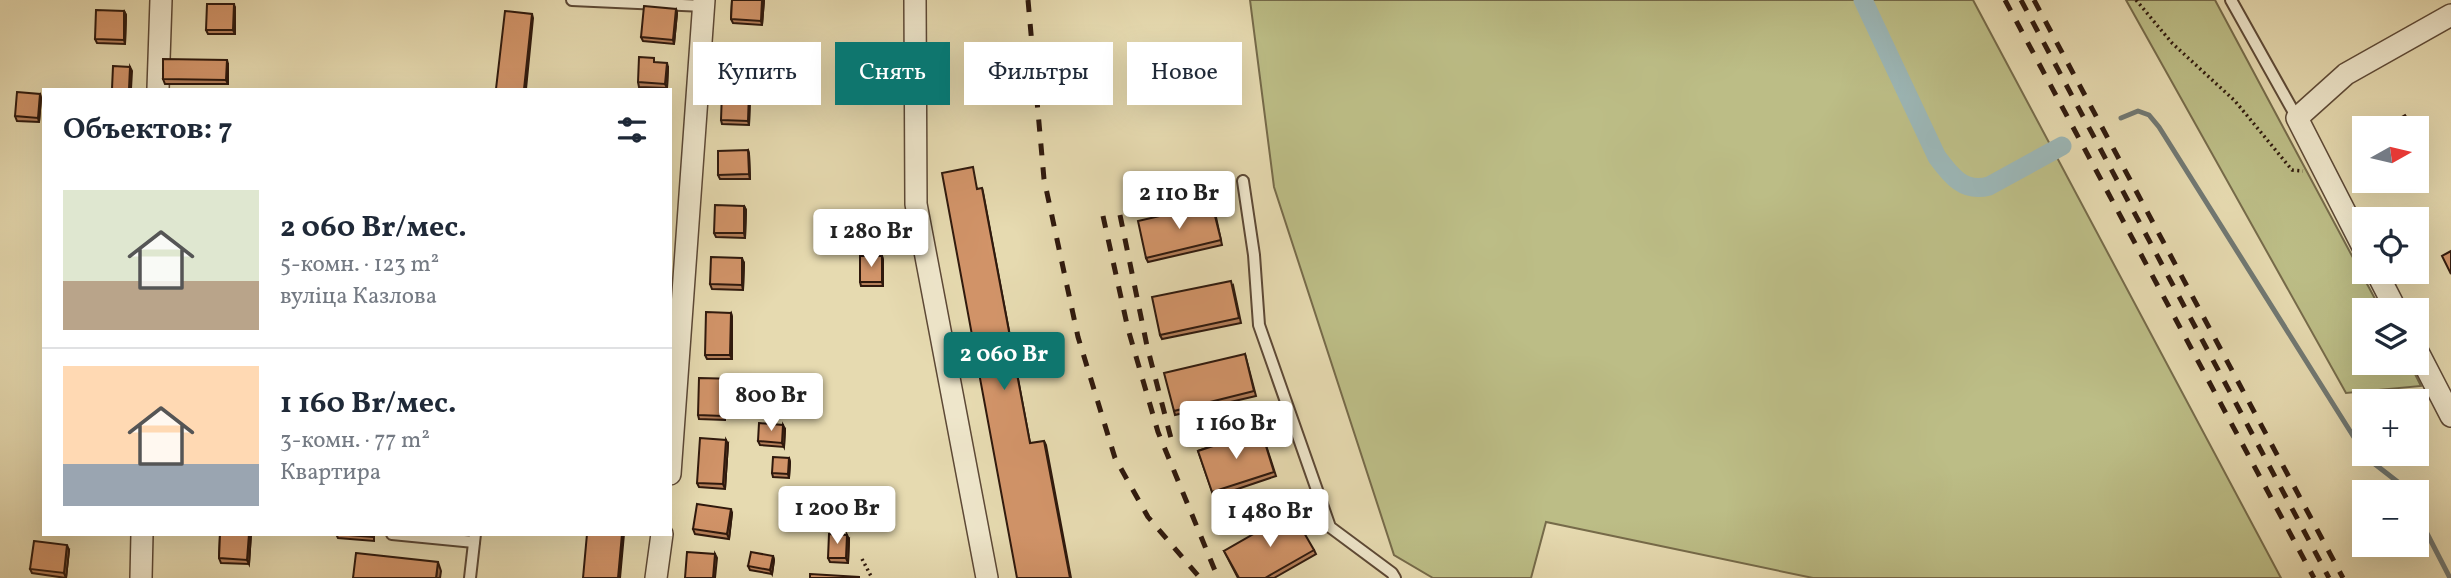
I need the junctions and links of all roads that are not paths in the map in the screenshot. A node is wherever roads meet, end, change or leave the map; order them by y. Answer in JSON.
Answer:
{"nodes":[{"id":1,"x":161,"y":0,"type":"edge"},
{"id":2,"x":572,"y":0,"type":"edge"},
{"id":3,"x":915,"y":0,"type":"edge"},
{"id":4,"x":2231,"y":0,"type":"edge"},
{"id":5,"x":704,"y":3,"type":"edge"},
{"id":6,"x":2451,"y":15,"type":"edge"},
{"id":7,"x":158,"y":88,"type":"edge"},
{"id":8,"x":2297,"y":118,"type":"junction"},
{"id":9,"x":1243,"y":181,"type":"dead end"},
{"id":10,"x":2352,"y":226,"type":"edge"},
{"id":11,"x":2429,"y":373,"type":"edge"},
{"id":12,"x":2451,"y":416,"type":"edge"},
{"id":13,"x":672,"y":446,"type":"edge"},
{"id":14,"x":142,"y":536,"type":"edge"},
{"id":15,"x":433,"y":536,"type":"edge"},
{"id":16,"x":662,"y":536,"type":"edge"},
{"id":17,"x":474,"y":538,"type":"edge"},
{"id":18,"x":141,"y":578,"type":"edge"},
{"id":19,"x":470,"y":578,"type":"edge"},
{"id":20,"x":656,"y":578,"type":"edge"},
{"id":21,"x":987,"y":578,"type":"edge"},
{"id":22,"x":1395,"y":578,"type":"edge"}],
"edges":[{"from":1,"to":7,"type":"street"},
{"from":2,"to":5,"type":"lane"},
{"from":3,"to":21,"type":"street"},
{"from":4,"to":8,"type":"lane"},
{"from":5,"to":13,"type":"street"},
{"from":6,"to":8,"type":"street"},
{"from":8,"to":10,"type":"street"},
{"from":9,"to":22,"type":"lane"},
{"from":11,"to":12,"type":"street"},
{"from":14,"to":18,"type":"street"},
{"from":15,"to":17,"type":"lane"},
{"from":16,"to":20,"type":"street"},
{"from":17,"to":19,"type":"lane"}]}
